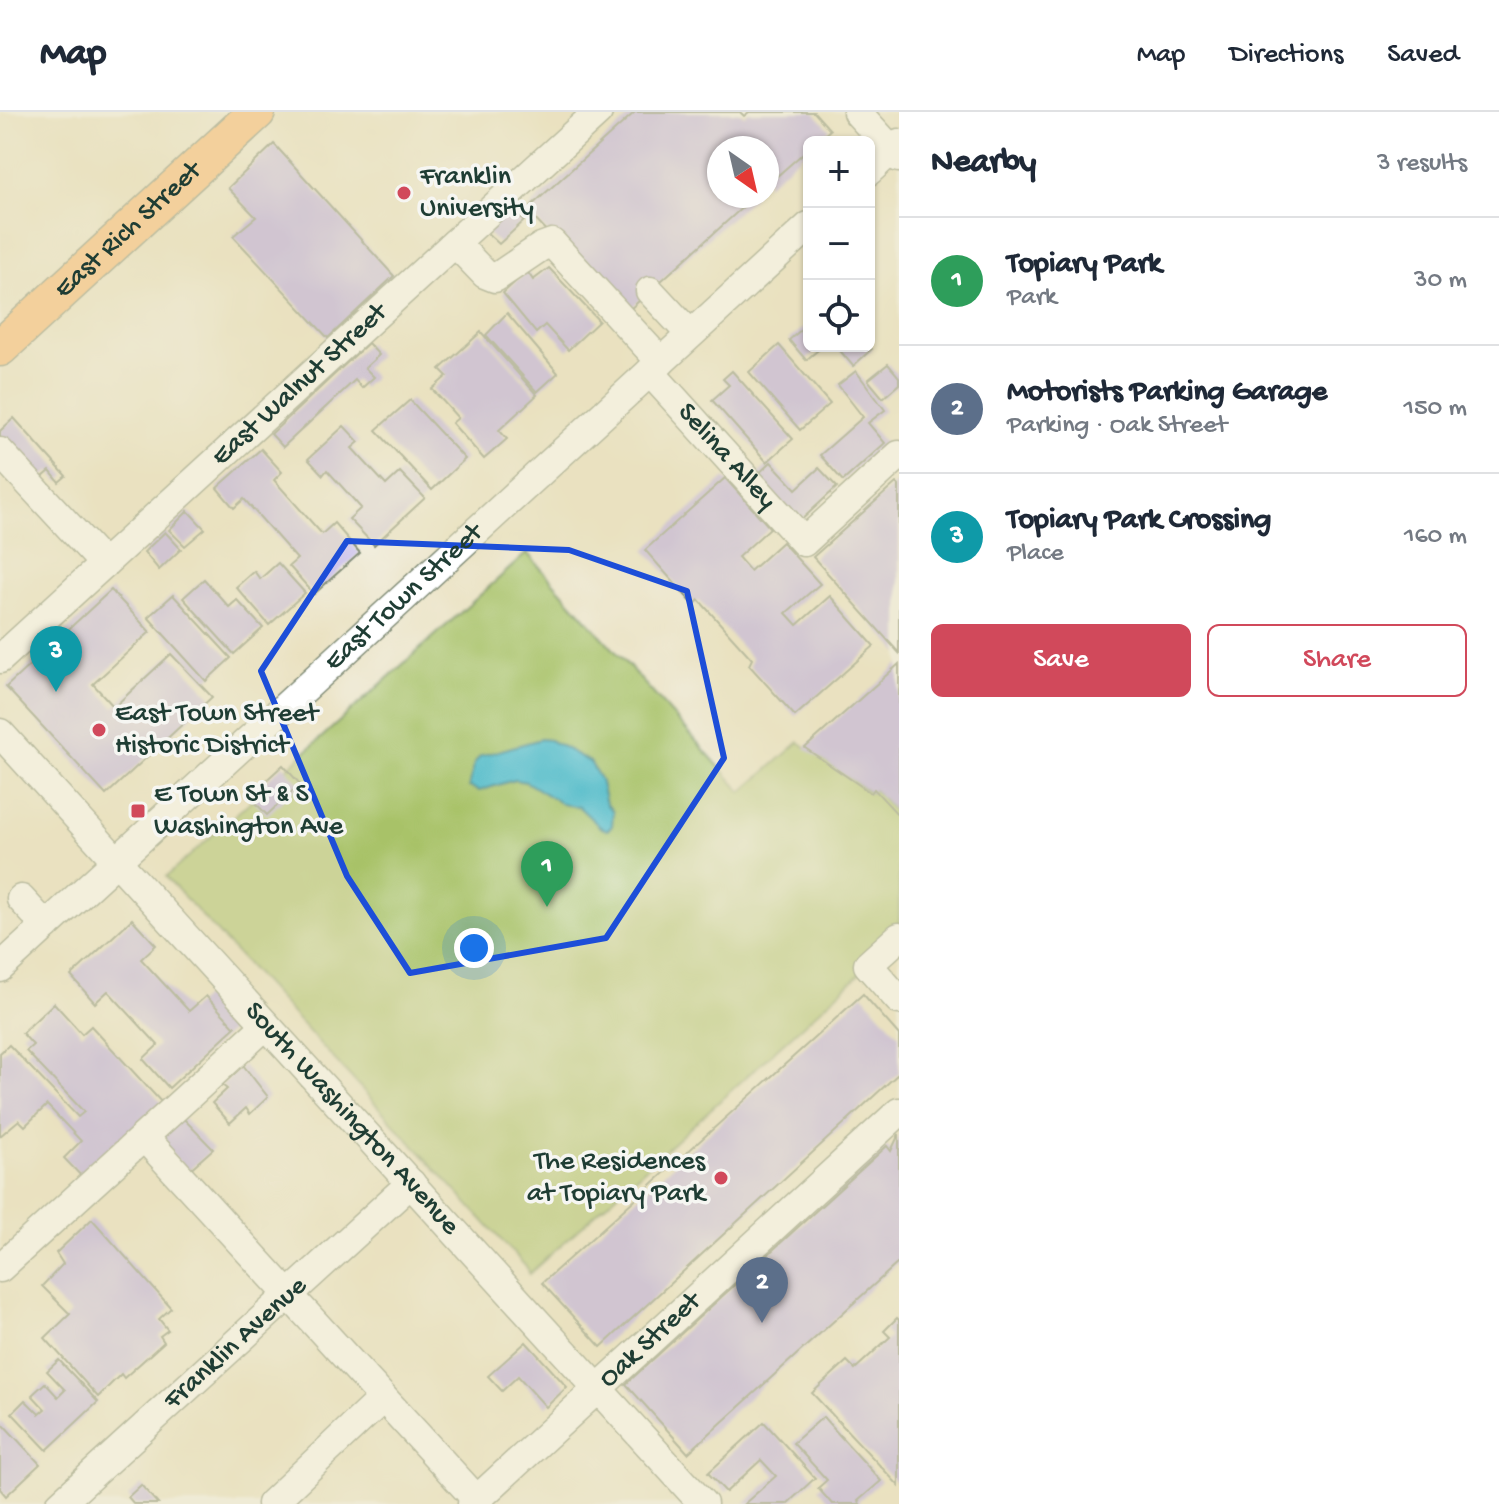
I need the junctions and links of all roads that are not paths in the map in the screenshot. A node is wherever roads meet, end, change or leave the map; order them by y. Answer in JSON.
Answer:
{"nodes":[{"id":1,"x":598,"y":112,"type":"edge"},
{"id":2,"x":857,"y":112,"type":"edge"},
{"id":3,"x":240,"y":117,"type":"edge"},
{"id":4,"x":897,"y":150,"type":"edge"},
{"id":5,"x":875,"y":166,"type":"edge"},
{"id":6,"x":803,"y":231,"type":"edge"},
{"id":7,"x":455,"y":243,"type":"junction"},
{"id":8,"x":650,"y":291,"type":"dead end"},
{"id":9,"x":690,"y":334,"type":"junction"},
{"id":10,"x":0,"y":348,"type":"edge"},
{"id":11,"x":655,"y":367,"type":"junction"},
{"id":12,"x":0,"y":452,"type":"edge"},
{"id":13,"x":899,"y":455,"type":"edge"},
{"id":14,"x":104,"y":564,"type":"junction"},
{"id":15,"x":0,"y":659,"type":"edge"},
{"id":16,"x":0,"y":733,"type":"edge"},
{"id":17,"x":117,"y":861,"type":"junction"},
{"id":18,"x":21,"y":899,"type":"dead end"},
{"id":19,"x":46,"y":926,"type":"junction"},
{"id":20,"x":899,"y":937,"type":"edge"},
{"id":21,"x":0,"y":968,"type":"edge"},
{"id":22,"x":899,"y":1000,"type":"edge"},
{"id":23,"x":266,"y":1025,"type":"junction"},
{"id":24,"x":899,"y":1112,"type":"edge"},
{"id":25,"x":144,"y":1137,"type":"junction"},
{"id":26,"x":411,"y":1183,"type":"junction"},
{"id":27,"x":0,"y":1268,"type":"edge"},
{"id":28,"x":289,"y":1294,"type":"junction"},
{"id":29,"x":597,"y":1388,"type":"junction"},
{"id":30,"x":383,"y":1398,"type":"junction"},
{"id":31,"x":484,"y":1499,"type":"edge"},
{"id":32,"x":60,"y":1504,"type":"edge"},
{"id":33,"x":271,"y":1504,"type":"edge"},
{"id":34,"x":703,"y":1504,"type":"edge"}],
"edges":[{"from":1,"to":7,"type":"street","name":"East Walnut Street"},
{"from":2,"to":4,"type":"street"},
{"from":3,"to":10,"type":"main road","name":"East Rich Street"},
{"from":4,"to":5,"type":"street"},
{"from":6,"to":9,"type":"street","name":"East Town Street"},
{"from":7,"to":11,"type":"street","name":"Selina Alley"},
{"from":7,"to":14,"type":"street","name":"East Walnut Street"},
{"from":8,"to":9,"type":"street"},
{"from":9,"to":11,"type":"street","name":"East Town Street"},
{"from":11,"to":13,"type":"street","name":"Selina Alley"},
{"from":11,"to":17,"type":"street","name":"East Town Street"},
{"from":12,"to":14,"type":"street"},
{"from":14,"to":15,"type":"street","name":"East Walnut Street"},
{"from":16,"to":17,"type":"street","name":"South Washington Avenue"},
{"from":17,"to":19,"type":"street","name":"East Town Street"},
{"from":17,"to":23,"type":"street","name":"South Washington Avenue"},
{"from":18,"to":19,"type":"street"},
{"from":19,"to":21,"type":"street","name":"East Town Street"},
{"from":20,"to":22,"type":"street"},
{"from":23,"to":25,"type":"street"},
{"from":23,"to":26,"type":"street","name":"South Washington Avenue"},
{"from":24,"to":29,"type":"street","name":"Oak Street"},
{"from":25,"to":27,"type":"street"},
{"from":25,"to":28,"type":"street"},
{"from":26,"to":28,"type":"street","name":"Franklin Avenue"},
{"from":26,"to":29,"type":"street","name":"South Washington Avenue"},
{"from":28,"to":30,"type":"street"},
{"from":28,"to":32,"type":"street","name":"Franklin Avenue"},
{"from":29,"to":31,"type":"street","name":"Oak Street"},
{"from":29,"to":34,"type":"street","name":"South Washington Avenue"},
{"from":30,"to":31,"type":"street"},
{"from":30,"to":33,"type":"street"}]}
